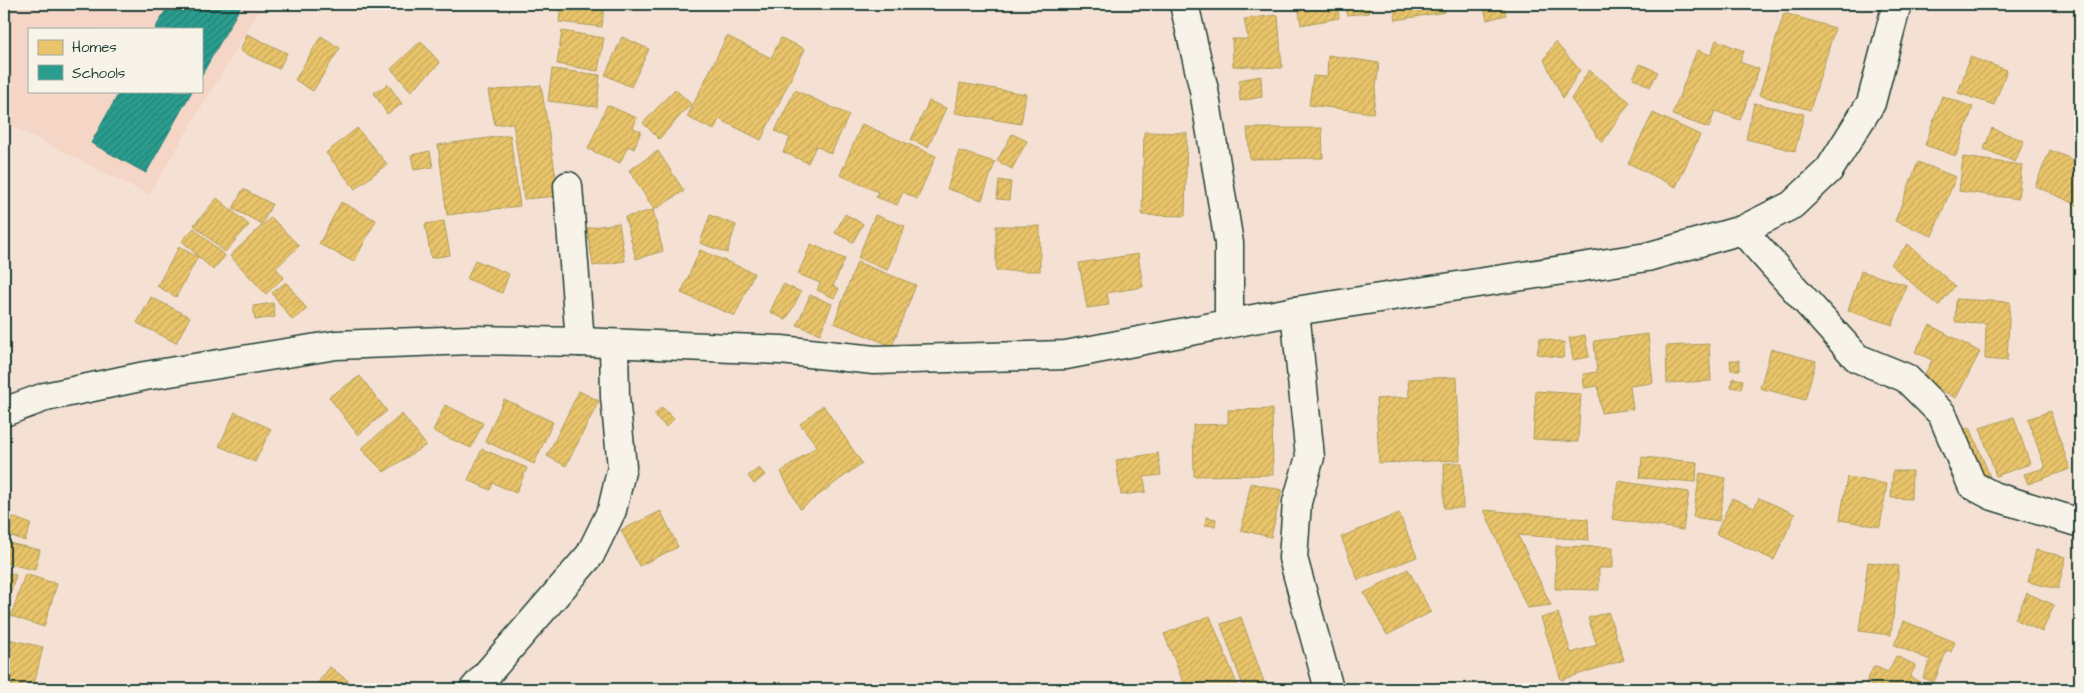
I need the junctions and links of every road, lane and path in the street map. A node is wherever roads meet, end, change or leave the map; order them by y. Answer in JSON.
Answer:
{"nodes":[{"id":1,"x":1184,"y":4,"type":"edge"},
{"id":2,"x":1897,"y":4,"type":"edge"},
{"id":3,"x":568,"y":186,"type":"dead end"},
{"id":4,"x":1742,"y":230,"type":"junction"},
{"id":5,"x":1295,"y":311,"type":"junction"},
{"id":6,"x":1229,"y":324,"type":"junction"},
{"id":7,"x":580,"y":342,"type":"junction"},
{"id":8,"x":614,"y":344,"type":"junction"},
{"id":9,"x":4,"y":412,"type":"edge"},
{"id":10,"x":2080,"y":523,"type":"edge"},
{"id":11,"x":474,"y":689,"type":"edge"},
{"id":12,"x":1329,"y":689,"type":"edge"}],
"edges":[{"from":1,"to":6,"type":"street"},
{"from":2,"to":4,"type":"street"},
{"from":3,"to":7,"type":"street"},
{"from":4,"to":5,"type":"street"},
{"from":4,"to":10,"type":"street"},
{"from":5,"to":6,"type":"street"},
{"from":5,"to":12,"type":"street"},
{"from":6,"to":8,"type":"street"},
{"from":7,"to":8,"type":"street"},
{"from":7,"to":9,"type":"street"},
{"from":8,"to":11,"type":"street"}]}
